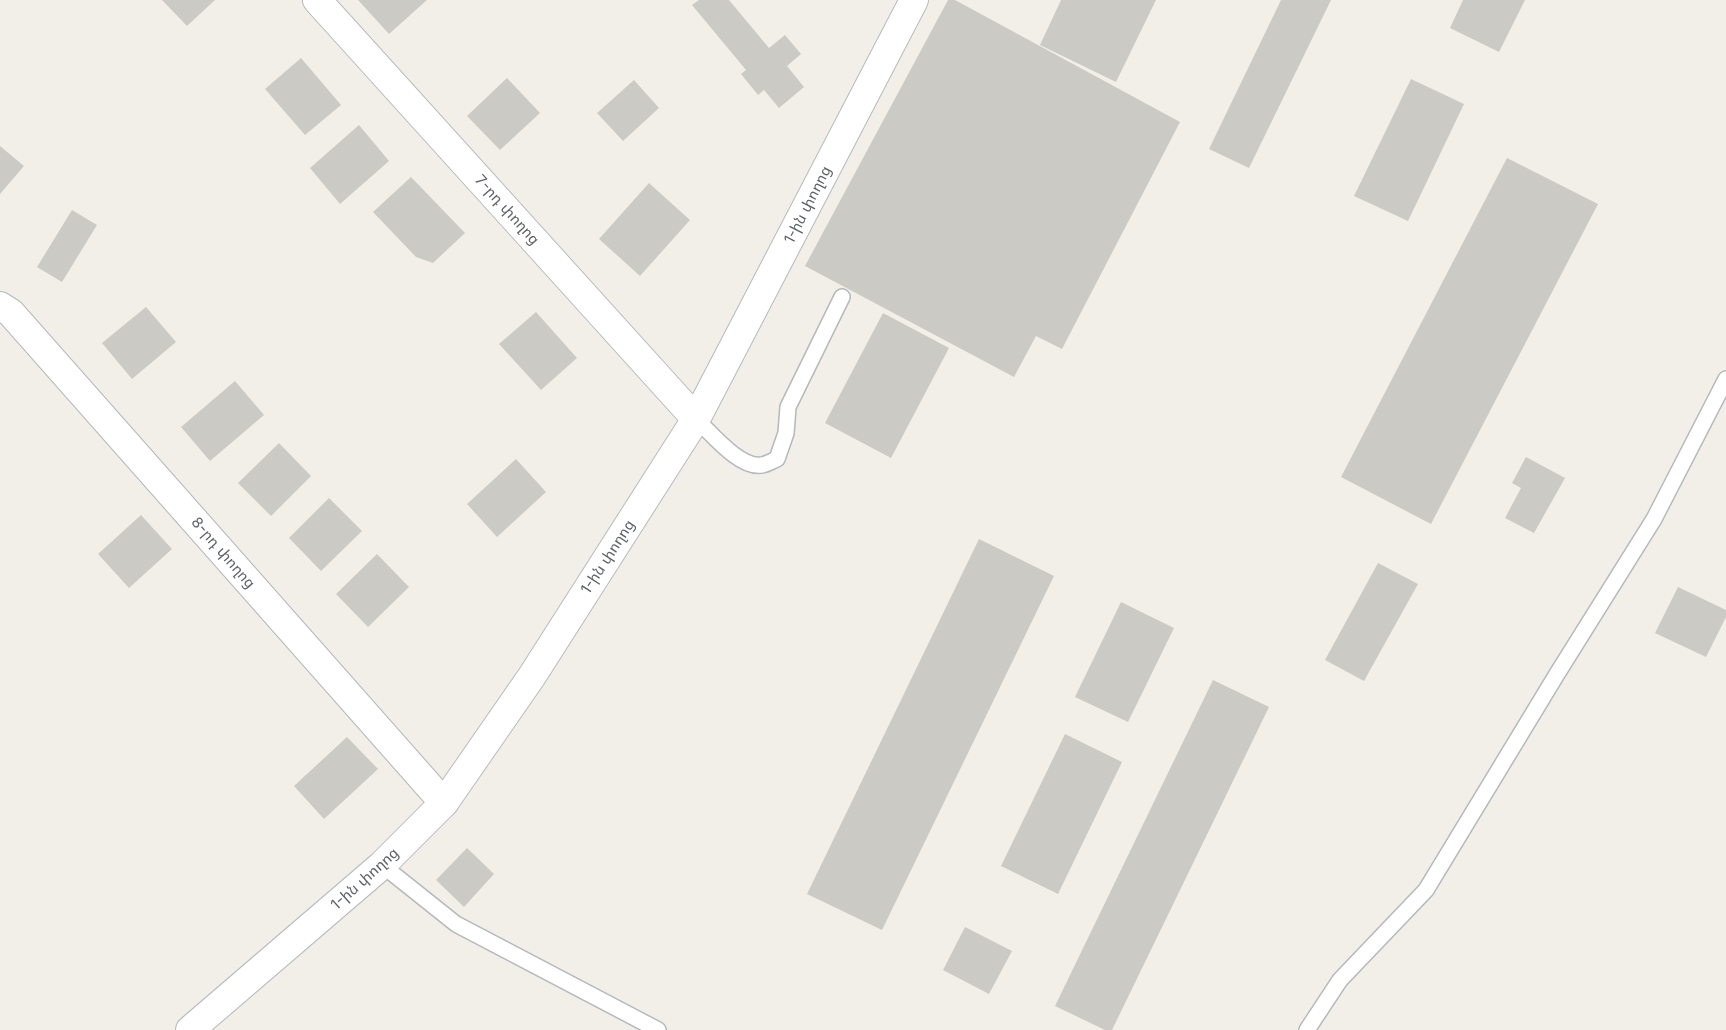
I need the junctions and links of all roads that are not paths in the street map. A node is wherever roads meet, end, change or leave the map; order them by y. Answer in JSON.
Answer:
{"nodes":[{"id":1,"x":317,"y":0,"type":"edge"},
{"id":2,"x":914,"y":0,"type":"edge"},
{"id":3,"x":842,"y":298,"type":"dead end"},
{"id":4,"x":0,"y":306,"type":"edge"},
{"id":5,"x":1726,"y":379,"type":"edge"},
{"id":6,"x":696,"y":420,"type":"junction"},
{"id":7,"x":444,"y":802,"type":"junction"},
{"id":8,"x":382,"y":865,"type":"junction"},
{"id":9,"x":190,"y":1030,"type":"edge"},
{"id":10,"x":658,"y":1030,"type":"edge"},
{"id":11,"x":1307,"y":1030,"type":"edge"}],
"edges":[{"from":1,"to":6,"type":"main road","name":"7-րդ փողոց"},
{"from":2,"to":6,"type":"main road","name":"1-ին փողոց"},
{"from":3,"to":6,"type":"lane"},
{"from":4,"to":7,"type":"main road","name":"8-րդ փողոց"},
{"from":5,"to":11,"type":"lane"},
{"from":6,"to":7,"type":"main road","name":"1-ին փողոց"},
{"from":7,"to":8,"type":"main road","name":"1-ին փողոց"},
{"from":8,"to":9,"type":"main road","name":"1-ին փողոց"},
{"from":8,"to":10,"type":"lane"}]}
